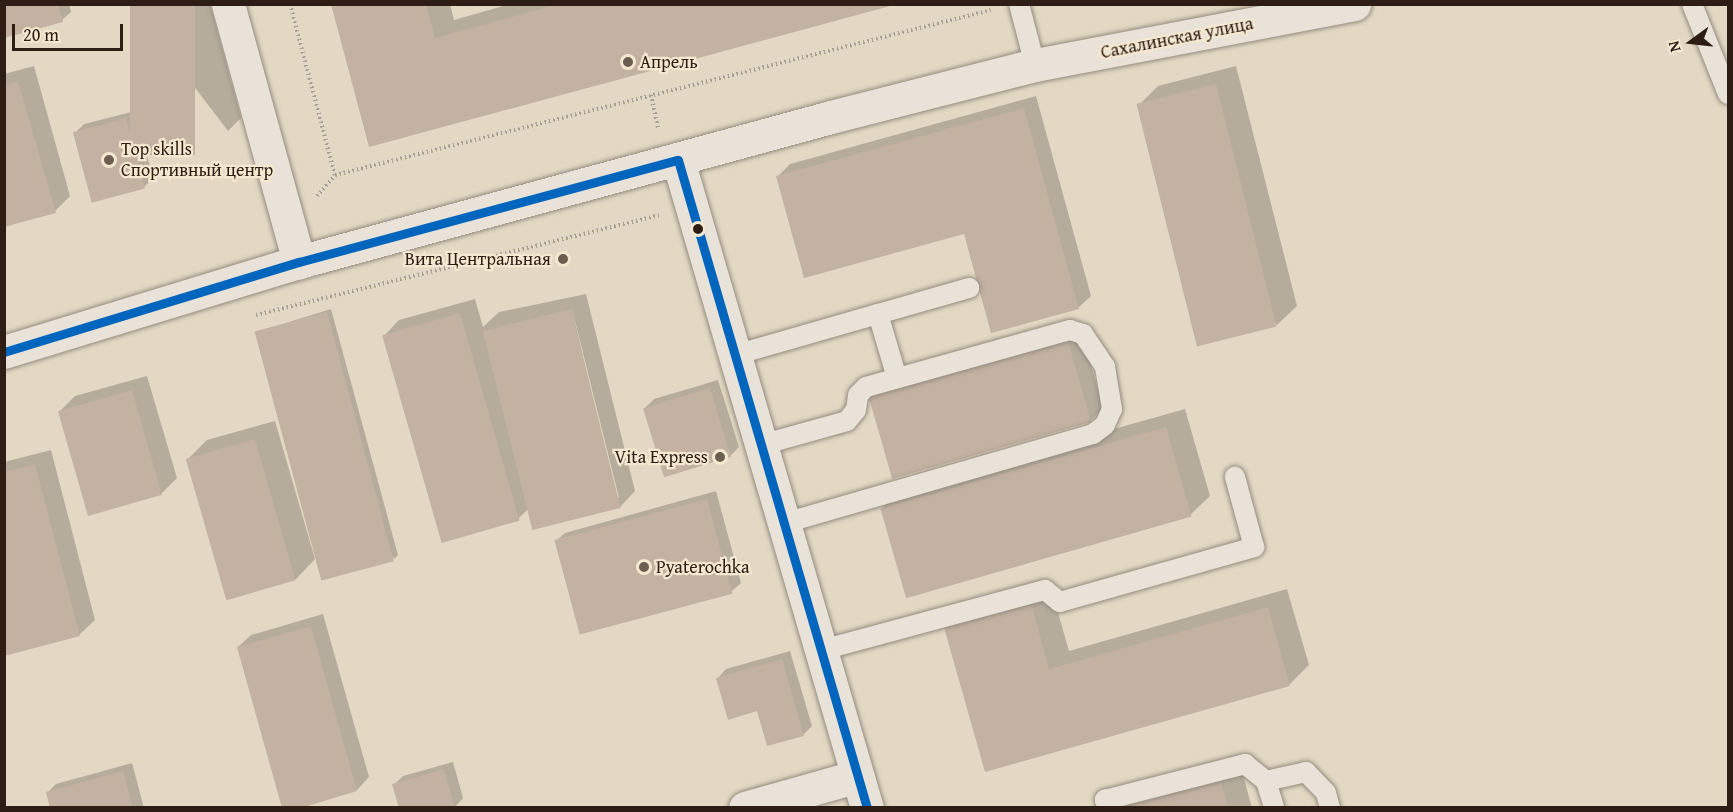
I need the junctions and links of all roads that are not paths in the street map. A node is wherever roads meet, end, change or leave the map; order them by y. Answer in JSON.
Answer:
{"nodes":[{"id":1,"x":228,"y":4,"type":"edge"},
{"id":2,"x":1354,"y":4,"type":"edge"},
{"id":3,"x":1692,"y":4,"type":"edge"},
{"id":4,"x":1010,"y":6,"type":"edge"},
{"id":5,"x":1225,"y":16,"type":"edge"},
{"id":6,"x":1035,"y":64,"type":"junction"},
{"id":7,"x":1728,"y":94,"type":"edge"},
{"id":8,"x":678,"y":160,"type":"junction"},
{"id":9,"x":299,"y":262,"type":"junction"},
{"id":10,"x":969,"y":288,"type":"dead end"},
{"id":11,"x":878,"y":314,"type":"junction"},
{"id":12,"x":4,"y":352,"type":"edge"},
{"id":13,"x":735,"y":355,"type":"junction"},
{"id":14,"x":897,"y":378,"type":"junction"},
{"id":15,"x":761,"y":445,"type":"junction"},
{"id":16,"x":1234,"y":477,"type":"dead end"},
{"id":17,"x":784,"y":523,"type":"junction"},
{"id":18,"x":822,"y":650,"type":"junction"},
{"id":19,"x":858,"y":776,"type":"junction"},
{"id":20,"x":1266,"y":781,"type":"junction"},
{"id":21,"x":745,"y":807,"type":"edge"},
{"id":22,"x":867,"y":807,"type":"edge"},
{"id":23,"x":1108,"y":807,"type":"edge"},
{"id":24,"x":1274,"y":807,"type":"edge"},
{"id":25,"x":1330,"y":807,"type":"edge"}],
"edges":[{"from":1,"to":9,"type":"street"},
{"from":2,"to":5,"type":"street","name":"Сахалинская улица"},
{"from":3,"to":7,"type":"lane"},
{"from":4,"to":6,"type":"lane"},
{"from":5,"to":6,"type":"street","name":"Сахалинская улица"},
{"from":6,"to":8,"type":"street","name":"Сахалинская улица"},
{"from":8,"to":9,"type":"street","name":"Сахалинская улица"},
{"from":8,"to":13,"type":"street"},
{"from":9,"to":12,"type":"street","name":"Сахалинская улица"},
{"from":10,"to":11,"type":"lane"},
{"from":11,"to":13,"type":"lane"},
{"from":11,"to":14,"type":"lane"},
{"from":13,"to":15,"type":"street"},
{"from":14,"to":15,"type":"lane"},
{"from":14,"to":17,"type":"lane"},
{"from":15,"to":17,"type":"street"},
{"from":16,"to":18,"type":"lane"},
{"from":17,"to":18,"type":"street"},
{"from":18,"to":19,"type":"street"},
{"from":19,"to":21,"type":"street"},
{"from":19,"to":22,"type":"street"},
{"from":20,"to":23,"type":"lane"},
{"from":20,"to":24,"type":"lane"},
{"from":20,"to":25,"type":"lane"}]}
